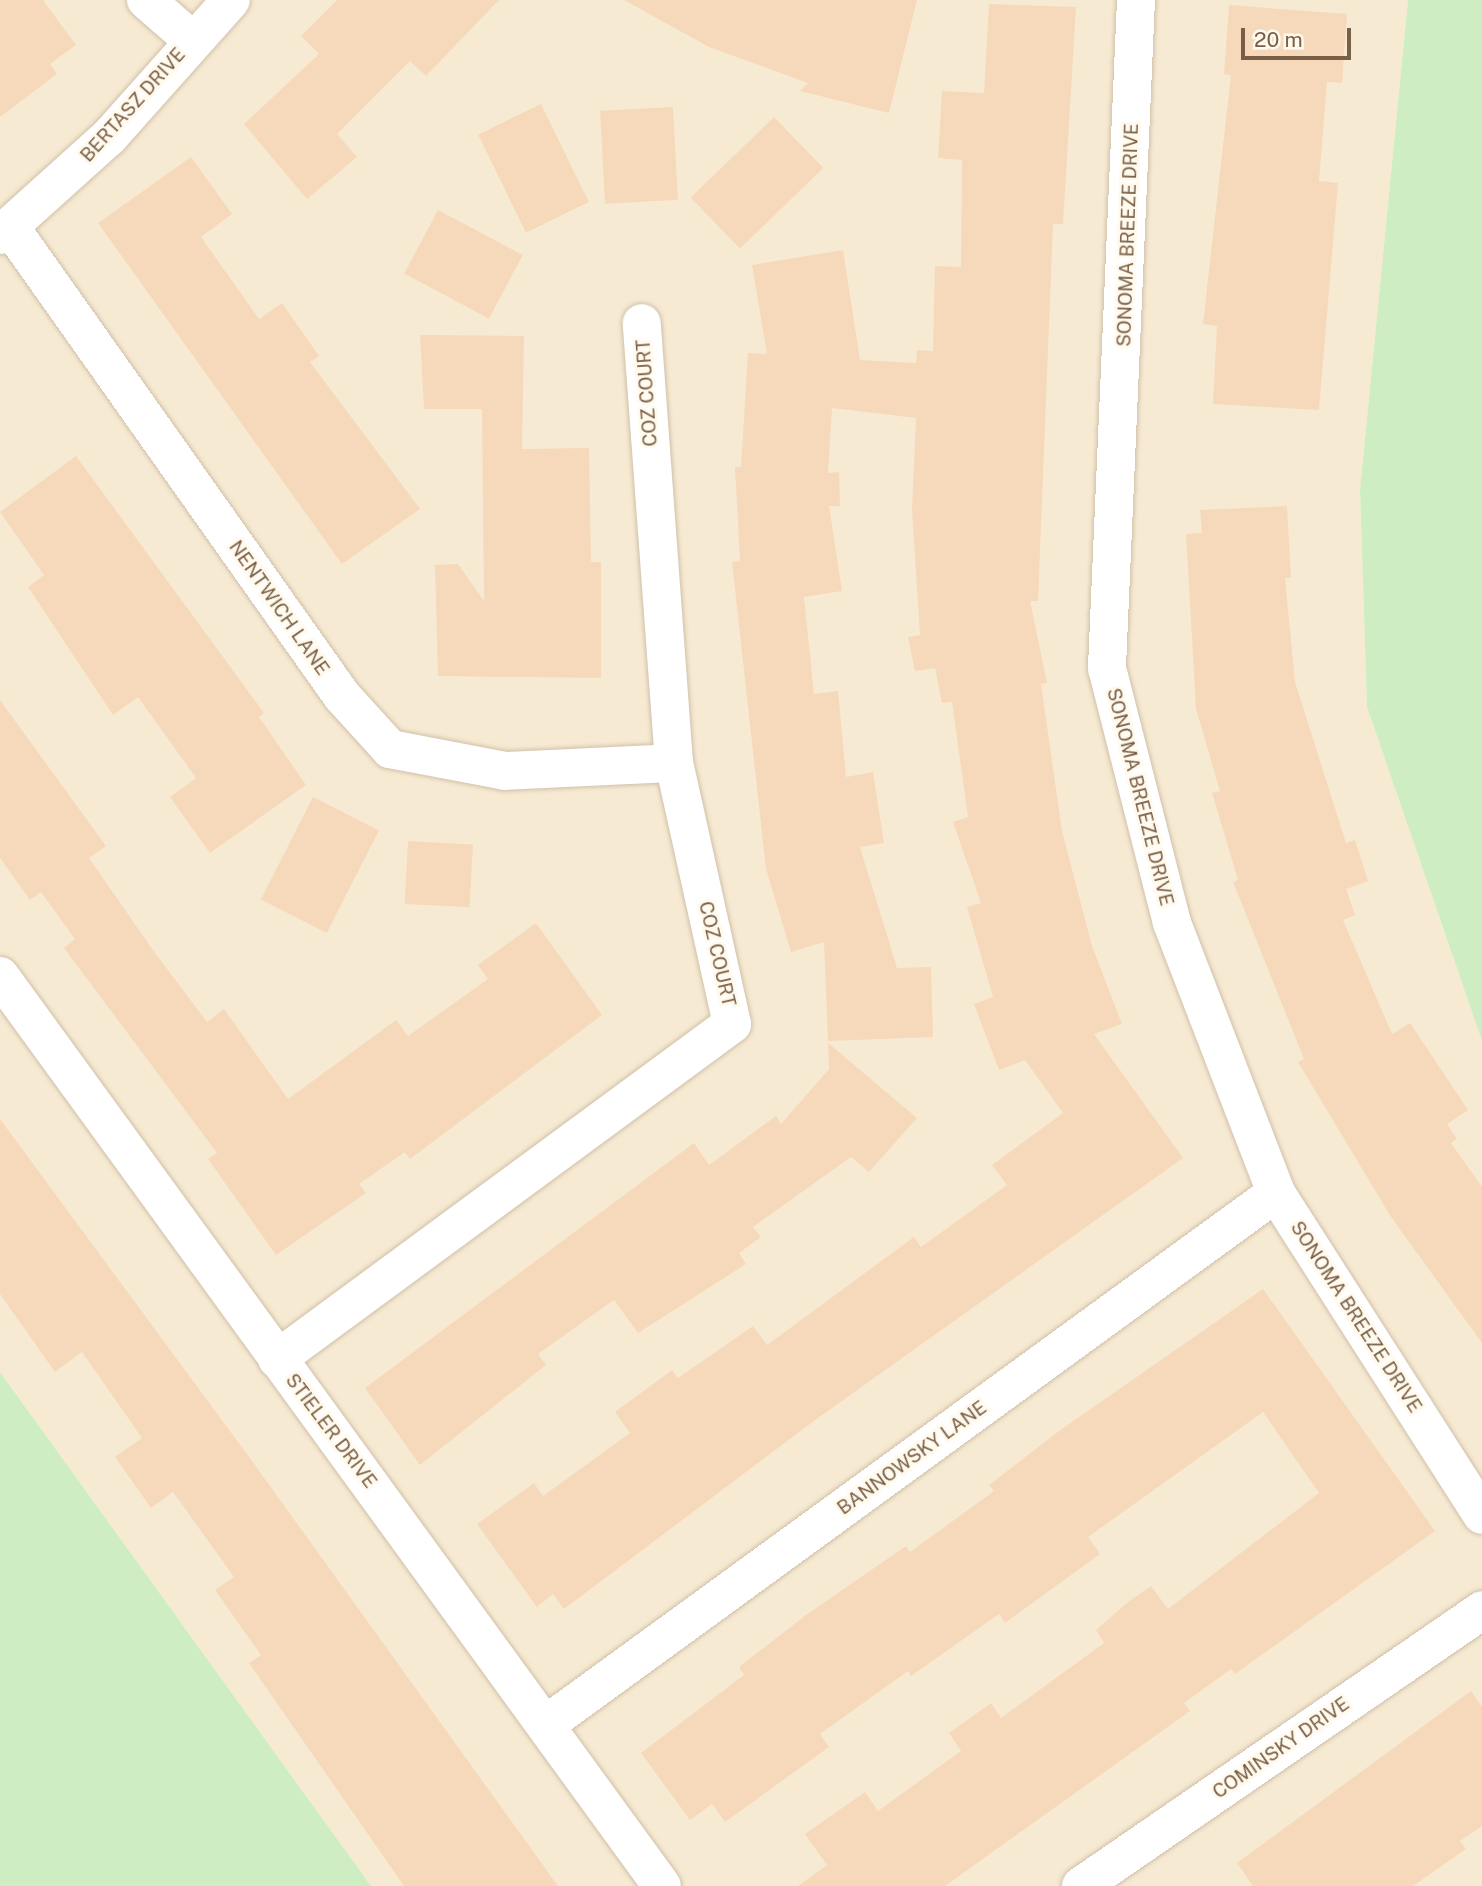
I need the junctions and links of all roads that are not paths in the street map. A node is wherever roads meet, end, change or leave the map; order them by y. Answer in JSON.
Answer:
{"nodes":[{"id":1,"x":146,"y":0,"type":"edge"},
{"id":2,"x":231,"y":0,"type":"edge"},
{"id":3,"x":1136,"y":0,"type":"edge"},
{"id":4,"x":192,"y":40,"type":"junction"},
{"id":5,"x":5,"y":231,"type":"edge"},
{"id":6,"x":642,"y":323,"type":"dead end"},
{"id":7,"x":674,"y":763,"type":"junction"},
{"id":8,"x":0,"y":976,"type":"edge"},
{"id":9,"x":1276,"y":1193,"type":"junction"},
{"id":10,"x":277,"y":1359,"type":"junction"},
{"id":11,"x":1482,"y":1515,"type":"edge"},
{"id":12,"x":1482,"y":1609,"type":"edge"},
{"id":13,"x":548,"y":1723,"type":"junction"},
{"id":14,"x":662,"y":1886,"type":"edge"},
{"id":15,"x":1081,"y":1886,"type":"edge"}],
"edges":[{"from":1,"to":4,"type":"street"},
{"from":2,"to":4,"type":"street","name":"BERTASZ DRIVE"},
{"from":3,"to":9,"type":"street","name":"SONOMA BREEZE DRIVE"},
{"from":4,"to":5,"type":"street","name":"BERTASZ DRIVE"},
{"from":5,"to":7,"type":"street","name":"NENTWICH LANE"},
{"from":6,"to":7,"type":"street","name":"COZ COURT"},
{"from":7,"to":10,"type":"street","name":"COZ COURT"},
{"from":8,"to":10,"type":"street","name":"STIELER DRIVE"},
{"from":9,"to":11,"type":"street","name":"SONOMA BREEZE DRIVE"},
{"from":9,"to":13,"type":"street","name":"BANNOWSKY LANE"},
{"from":10,"to":13,"type":"street","name":"STIELER DRIVE"},
{"from":12,"to":15,"type":"street","name":"COMINSKY DRIVE"},
{"from":13,"to":14,"type":"street","name":"STIELER DRIVE"}]}
